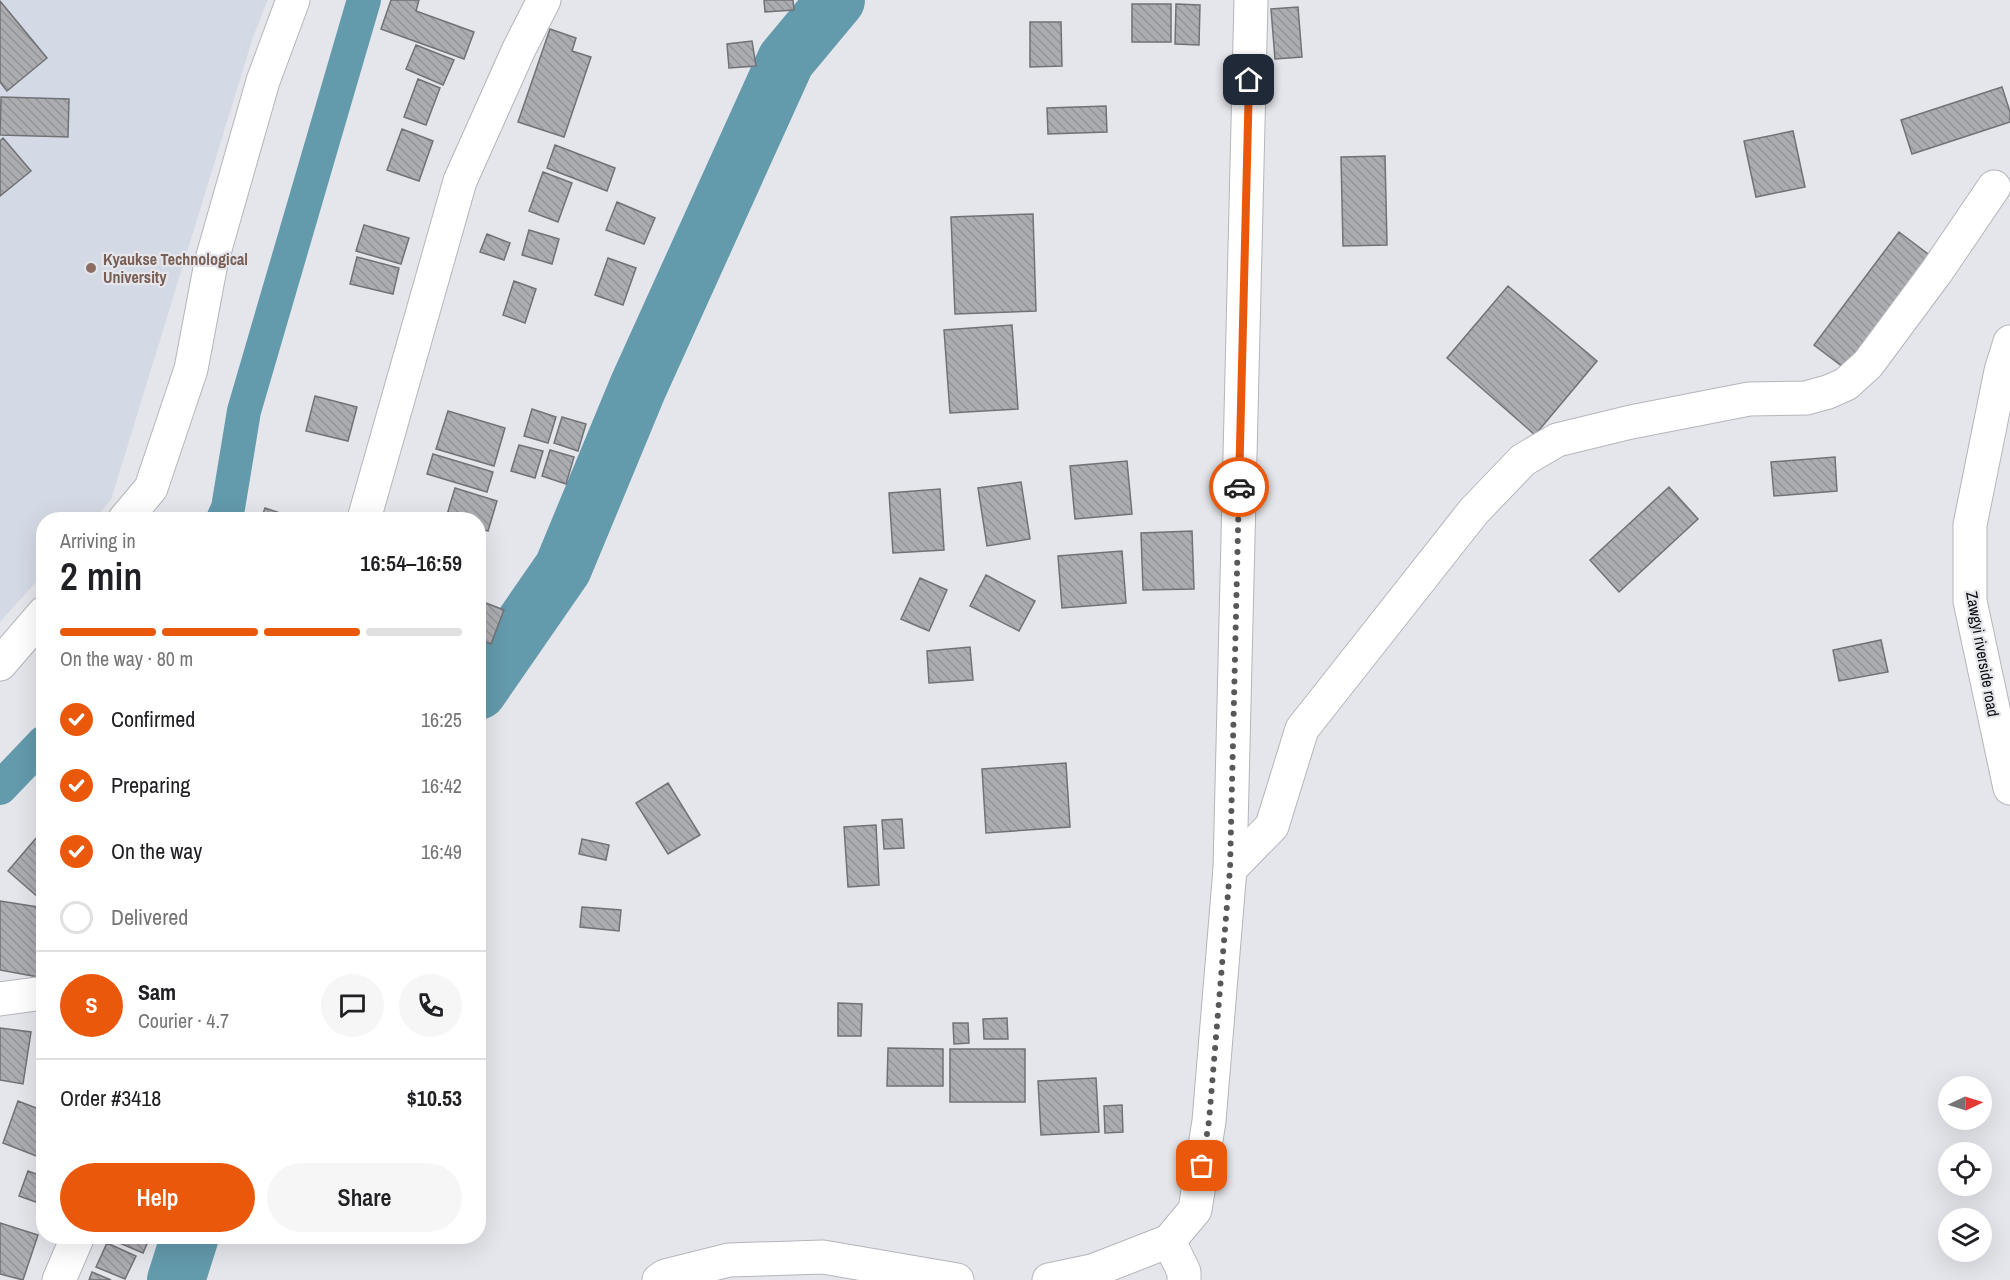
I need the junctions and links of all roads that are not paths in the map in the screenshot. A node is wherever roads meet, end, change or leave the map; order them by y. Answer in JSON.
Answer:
{"nodes":[{"id":1,"x":292,"y":0,"type":"edge"},
{"id":2,"x":544,"y":0,"type":"edge"},
{"id":3,"x":1251,"y":4,"type":"edge"},
{"id":4,"x":1994,"y":187,"type":"dead end"},
{"id":5,"x":2010,"y":342,"type":"edge"},
{"id":6,"x":131,"y":512,"type":"edge"},
{"id":7,"x":366,"y":512,"type":"edge"},
{"id":8,"x":36,"y":622,"type":"edge"},
{"id":9,"x":0,"y":664,"type":"edge"},
{"id":10,"x":2010,"y":788,"type":"edge"},
{"id":11,"x":1230,"y":869,"type":"junction"},
{"id":12,"x":36,"y":994,"type":"edge"},
{"id":13,"x":0,"y":999,"type":"edge"},
{"id":14,"x":1169,"y":1240,"type":"junction"},
{"id":15,"x":75,"y":1244,"type":"edge"},
{"id":16,"x":59,"y":1280,"type":"edge"},
{"id":17,"x":659,"y":1280,"type":"edge"},
{"id":18,"x":957,"y":1280,"type":"edge"},
{"id":19,"x":1049,"y":1280,"type":"edge"},
{"id":20,"x":1184,"y":1280,"type":"edge"}],
"edges":[{"from":1,"to":6,"type":"street"},
{"from":2,"to":7,"type":"street"},
{"from":3,"to":11,"type":"street"},
{"from":4,"to":11,"type":"street"},
{"from":5,"to":10,"type":"street","name":"Zawgyi riverside road"},
{"from":8,"to":9,"type":"street"},
{"from":11,"to":14,"type":"street"},
{"from":12,"to":13,"type":"street"},
{"from":14,"to":19,"type":"street"},
{"from":14,"to":20,"type":"street"},
{"from":15,"to":16,"type":"street"},
{"from":17,"to":18,"type":"street"}]}
